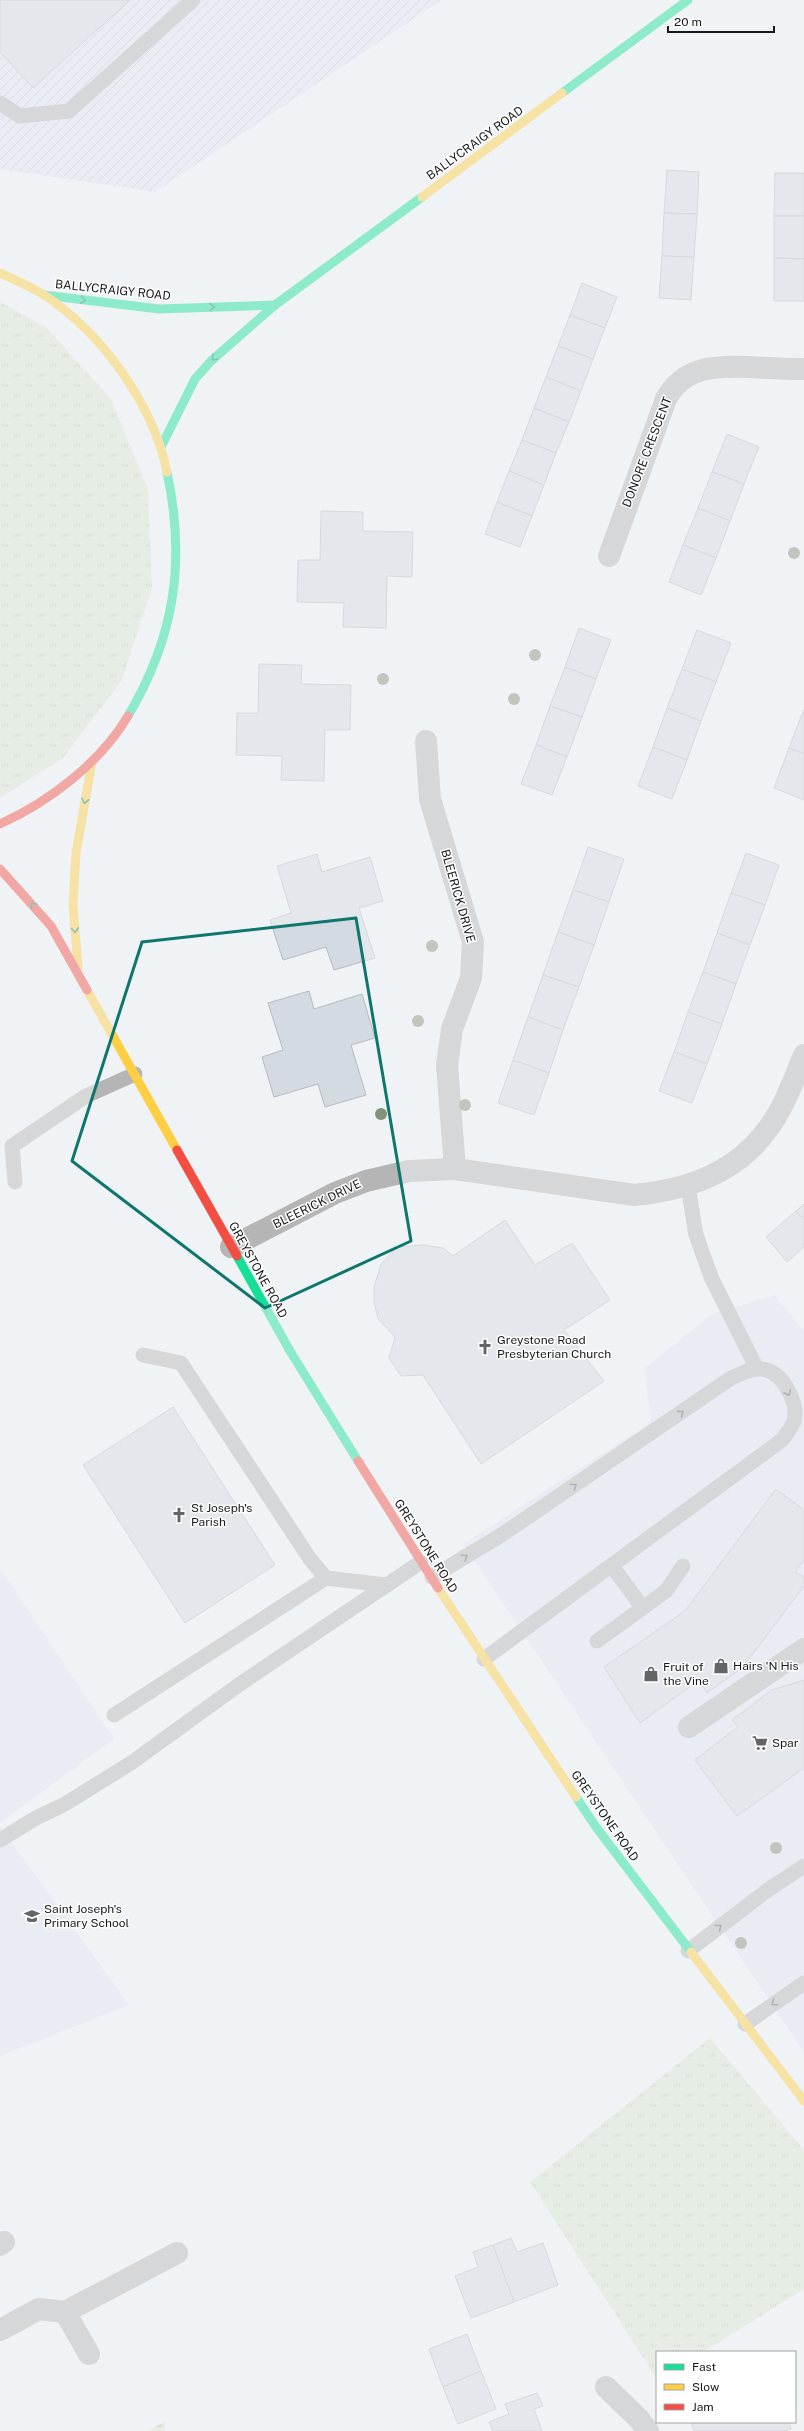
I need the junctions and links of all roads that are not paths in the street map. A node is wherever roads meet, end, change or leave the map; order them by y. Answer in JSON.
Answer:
{"nodes":[{"id":1,"x":193,"y":0,"type":"edge"},
{"id":2,"x":688,"y":0,"type":"edge"},
{"id":3,"x":0,"y":103,"type":"edge"},
{"id":4,"x":0,"y":273,"type":"edge"},
{"id":5,"x":44,"y":295,"type":"junction"},
{"id":6,"x":275,"y":305,"type":"junction"},
{"id":7,"x":804,"y":369,"type":"edge"},
{"id":8,"x":161,"y":447,"type":"junction"},
{"id":9,"x":609,"y":556,"type":"dead end"},
{"id":10,"x":426,"y":741,"type":"dead end"},
{"id":11,"x":92,"y":762,"type":"junction"},
{"id":12,"x":0,"y":824,"type":"edge"},
{"id":13,"x":0,"y":869,"type":"edge"},
{"id":14,"x":78,"y":972,"type":"junction"},
{"id":15,"x":804,"y":1055,"type":"edge"},
{"id":16,"x":135,"y":1074,"type":"junction"},
{"id":17,"x":455,"y":1169,"type":"junction"},
{"id":18,"x":15,"y":1182,"type":"dead end"},
{"id":19,"x":688,"y":1186,"type":"junction"},
{"id":20,"x":231,"y":1247,"type":"junction"},
{"id":21,"x":143,"y":1355,"type":"dead end"},
{"id":22,"x":757,"y":1370,"type":"junction"},
{"id":23,"x":421,"y":1562,"type":"junction"},
{"id":24,"x":612,"y":1566,"type":"junction"},
{"id":25,"x":682,"y":1566,"type":"dead end"},
{"id":26,"x":432,"y":1577,"type":"junction"},
{"id":27,"x":326,"y":1578,"type":"junction"},
{"id":28,"x":386,"y":1585,"type":"junction"},
{"id":29,"x":642,"y":1607,"type":"junction"},
{"id":30,"x":597,"y":1641,"type":"dead end"},
{"id":31,"x":804,"y":1649,"type":"edge"},
{"id":32,"x":484,"y":1659,"type":"junction"},
{"id":33,"x":114,"y":1715,"type":"dead end"},
{"id":34,"x":689,"y":1728,"type":"dead end"},
{"id":35,"x":0,"y":1840,"type":"edge"},
{"id":36,"x":804,"y":1866,"type":"edge"},
{"id":37,"x":688,"y":1951,"type":"junction"},
{"id":38,"x":804,"y":1983,"type":"edge"},
{"id":39,"x":745,"y":2024,"type":"junction"},
{"id":40,"x":804,"y":2101,"type":"edge"},
{"id":41,"x":177,"y":2252,"type":"dead end"},
{"id":42,"x":65,"y":2312,"type":"junction"},
{"id":43,"x":0,"y":2330,"type":"edge"},
{"id":44,"x":89,"y":2354,"type":"dead end"},
{"id":45,"x":606,"y":2387,"type":"dead end"},
{"id":46,"x":648,"y":2431,"type":"edge"}],
"edges":[{"from":1,"to":3,"type":"lane"},
{"from":2,"to":6,"type":"main road","name":"BALLYCRAIGY ROAD"},
{"from":4,"to":5,"type":"main road"},
{"from":5,"to":6,"type":"main road","name":"BALLYCRAIGY ROAD","one_way":true},
{"from":5,"to":8,"type":"main road"},
{"from":6,"to":8,"type":"main road","name":"BALLYCRAIGY ROAD","one_way":true},
{"from":7,"to":9,"type":"street","name":"DONORE CRESCENT"},
{"from":8,"to":11,"type":"main road"},
{"from":10,"to":17,"type":"street","name":"BLEERICK DRIVE"},
{"from":11,"to":12,"type":"main road"},
{"from":11,"to":14,"type":"main road","name":"GREYSTONE ROAD","one_way":true},
{"from":14,"to":13,"type":"main road","name":"GREYSTONE ROAD","one_way":true},
{"from":14,"to":16,"type":"main road","name":"GREYSTONE ROAD"},
{"from":15,"to":19,"type":"street","name":"BLEERICK DRIVE"},
{"from":16,"to":18,"type":"lane"},
{"from":16,"to":20,"type":"main road","name":"GREYSTONE ROAD"},
{"from":17,"to":19,"type":"street","name":"BLEERICK DRIVE"},
{"from":17,"to":20,"type":"street","name":"BLEERICK DRIVE"},
{"from":19,"to":22,"type":"lane"},
{"from":20,"to":23,"type":"main road","name":"GREYSTONE ROAD"},
{"from":21,"to":27,"type":"lane"},
{"from":22,"to":24,"type":"lane","one_way":true},
{"from":26,"to":22,"type":"lane","one_way":true},
{"from":23,"to":26,"type":"main road","name":"GREYSTONE ROAD"},
{"from":23,"to":28,"type":"lane"},
{"from":24,"to":29,"type":"lane"},
{"from":24,"to":32,"type":"lane"},
{"from":25,"to":29,"type":"lane"},
{"from":26,"to":32,"type":"main road","name":"GREYSTONE ROAD"},
{"from":27,"to":28,"type":"lane"},
{"from":27,"to":33,"type":"lane"},
{"from":28,"to":35,"type":"lane"},
{"from":29,"to":30,"type":"lane"},
{"from":31,"to":34,"type":"street"},
{"from":32,"to":37,"type":"main road","name":"GREYSTONE ROAD"},
{"from":37,"to":36,"type":"lane","one_way":true},
{"from":37,"to":39,"type":"main road","name":"GREYSTONE ROAD"},
{"from":38,"to":39,"type":"lane","one_way":true},
{"from":39,"to":40,"type":"main road","name":"GREYSTONE ROAD"},
{"from":41,"to":42,"type":"street"},
{"from":42,"to":43,"type":"street"},
{"from":42,"to":44,"type":"street"},
{"from":45,"to":46,"type":"street"}]}
